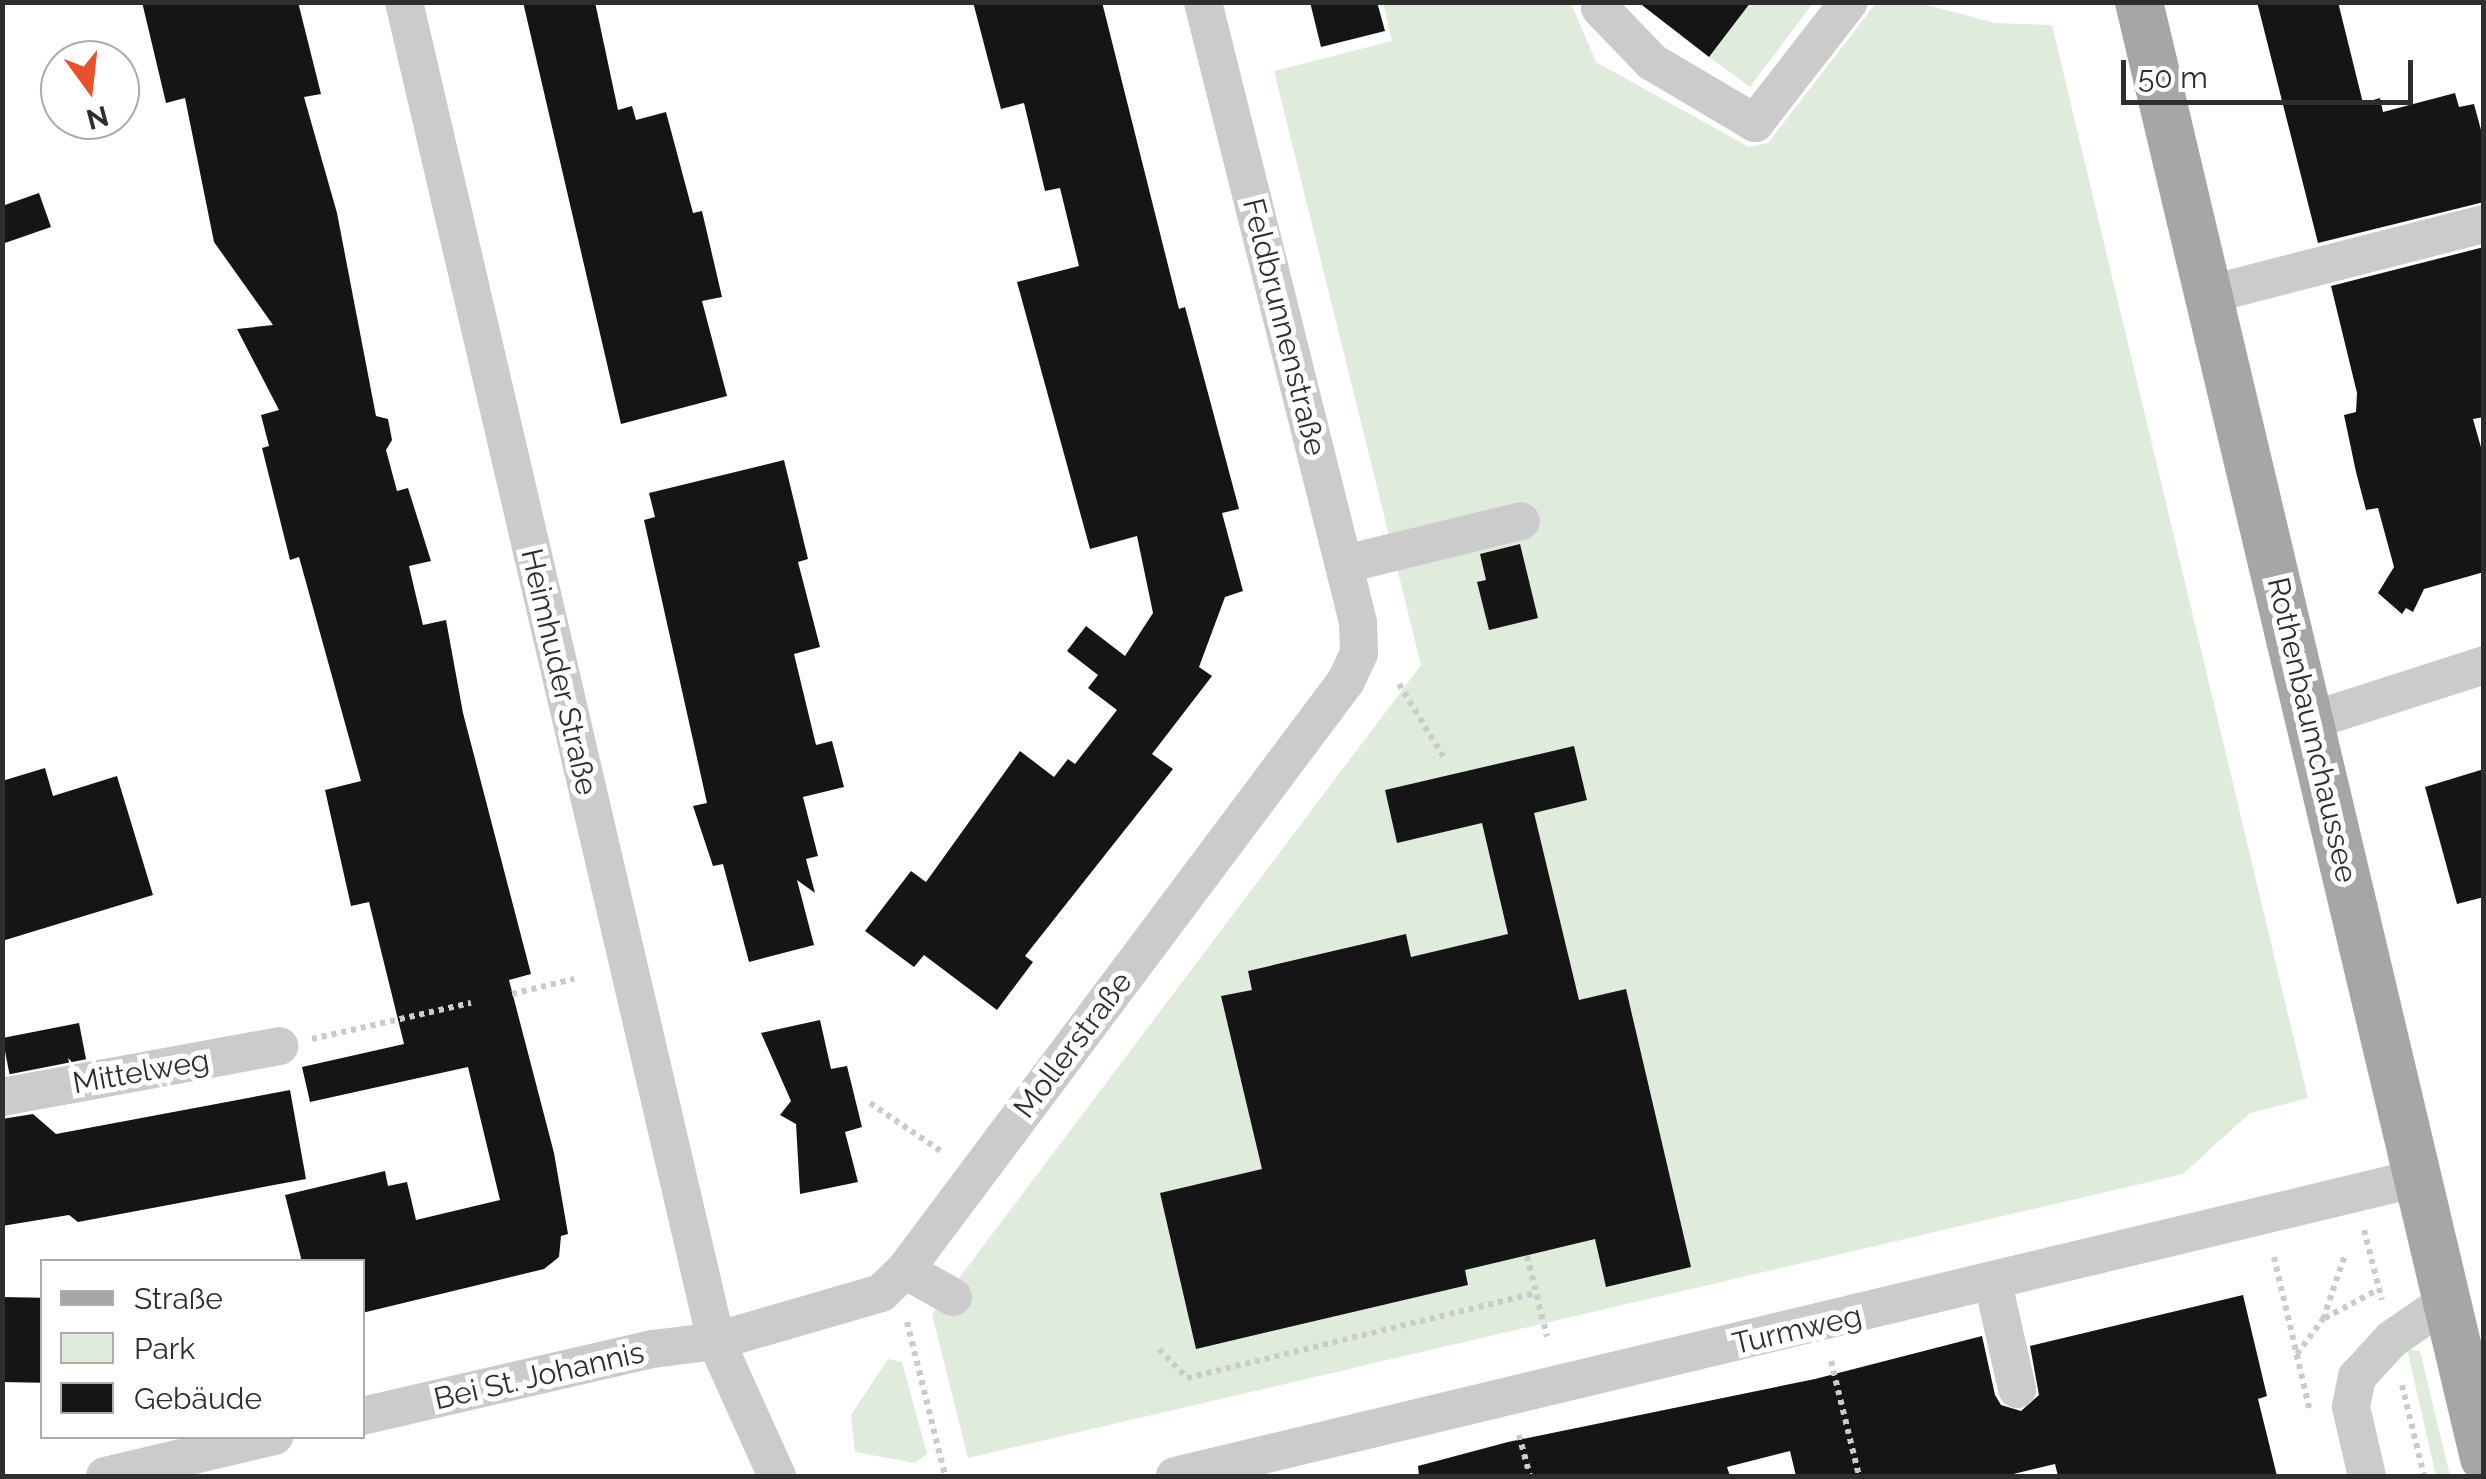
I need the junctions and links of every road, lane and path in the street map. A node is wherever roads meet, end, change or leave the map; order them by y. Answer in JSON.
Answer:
{"nodes":[{"id":1,"x":404,"y":2,"type":"edge"},
{"id":2,"x":1203,"y":2,"type":"edge"},
{"id":3,"x":1849,"y":2,"type":"edge"},
{"id":4,"x":2139,"y":2,"type":"edge"},
{"id":5,"x":1600,"y":8,"type":"dead end"},
{"id":6,"x":2484,"y":224,"type":"edge"},
{"id":7,"x":2207,"y":294,"type":"junction"},
{"id":8,"x":1521,"y":521,"type":"dead end"},
{"id":9,"x":1345,"y":564,"type":"junction"},
{"id":10,"x":1359,"y":653,"type":"joint"},
{"id":11,"x":2484,"y":665,"type":"edge"},
{"id":12,"x":1399,"y":684,"type":"dead end"},
{"id":13,"x":2310,"y":721,"type":"junction"},
{"id":14,"x":1446,"y":761,"type":"dead end"},
{"id":15,"x":574,"y":979,"type":"dead end"},
{"id":16,"x":512,"y":994,"type":"dead end"},
{"id":17,"x":471,"y":1003,"type":"dead end"},
{"id":18,"x":279,"y":1046,"type":"joint"},
{"id":19,"x":2,"y":1097,"type":"edge"},
{"id":20,"x":870,"y":1102,"type":"dead end"},
{"id":21,"x":941,"y":1151,"type":"dead end"},
{"id":22,"x":2418,"y":1178,"type":"junction"},
{"id":23,"x":2361,"y":1222,"type":"dead end"},
{"id":24,"x":2345,"y":1255,"type":"dead end"},
{"id":25,"x":1527,"y":1256,"type":"dead end"},
{"id":26,"x":2274,"y":1258,"type":"dead end"},
{"id":27,"x":905,"y":1270,"type":"junction"},
{"id":28,"x":1993,"y":1284,"type":"junction"},
{"id":29,"x":2380,"y":1288,"type":"junction"},
{"id":30,"x":1536,"y":1293,"type":"junction"},
{"id":31,"x":953,"y":1297,"type":"dead end"},
{"id":32,"x":2447,"y":1301,"type":"junction"},
{"id":33,"x":2384,"y":1306,"type":"dead end"},
{"id":34,"x":2324,"y":1319,"type":"junction"},
{"id":35,"x":907,"y":1322,"type":"dead end"},
{"id":36,"x":1546,"y":1337,"type":"dead end"},
{"id":37,"x":716,"y":1341,"type":"junction"},
{"id":38,"x":1160,"y":1349,"type":"dead end"},
{"id":39,"x":2297,"y":1354,"type":"junction"},
{"id":40,"x":1831,"y":1360,"type":"dead end"},
{"id":41,"x":2400,"y":1375,"type":"dead end"},
{"id":42,"x":2017,"y":1389,"type":"dead end"},
{"id":43,"x":365,"y":1415,"type":"edge"},
{"id":44,"x":2313,"y":1424,"type":"dead end"},
{"id":45,"x":1519,"y":1435,"type":"dead end"},
{"id":46,"x":261,"y":1439,"type":"edge"},
{"id":47,"x":2484,"y":1458,"type":"edge"},
{"id":48,"x":105,"y":1476,"type":"edge"},
{"id":49,"x":777,"y":1476,"type":"edge"},
{"id":50,"x":945,"y":1476,"type":"edge"},
{"id":51,"x":1175,"y":1476,"type":"edge"},
{"id":52,"x":1530,"y":1476,"type":"edge"},
{"id":53,"x":1859,"y":1476,"type":"edge"},
{"id":54,"x":2367,"y":1476,"type":"edge"},
{"id":55,"x":2424,"y":1476,"type":"edge"}],
"edges":[{"from":1,"to":37,"type":"street","name":"Heimhuder Straße"},
{"from":2,"to":9,"type":"street","name":"Feldbrunnenstraße"},
{"from":3,"to":5,"type":"street"},
{"from":4,"to":7,"type":"main road","name":"Rothenbaumchaussee"},
{"from":6,"to":7,"type":"street"},
{"from":7,"to":13,"type":"main road","name":"Rothenbaumchaussee"},
{"from":8,"to":9,"type":"street"},
{"from":9,"to":10,"type":"street","name":"Feldbrunnenstraße"},
{"from":10,"to":27,"type":"street","name":"Mollerstraße"},
{"from":11,"to":13,"type":"street"},
{"from":12,"to":14,"type":"path"},
{"from":13,"to":22,"type":"main road","name":"Rothenbaumchaussee"},
{"from":15,"to":16,"type":"path"},
{"from":17,"to":18,"type":"path"},
{"from":18,"to":19,"type":"street","name":"Mittelweg"},
{"from":20,"to":21,"type":"path"},
{"from":22,"to":28,"type":"street","name":"Turmweg"},
{"from":22,"to":32,"type":"main road","name":"Rothenbaumchaussee"},
{"from":23,"to":29,"type":"path"},
{"from":24,"to":34,"type":"path"},
{"from":25,"to":30,"type":"path"},
{"from":26,"to":39,"type":"path"},
{"from":27,"to":31,"type":"street"},
{"from":27,"to":37,"type":"street","name":"Mollerstraße"},
{"from":28,"to":42,"type":"street"},
{"from":28,"to":51,"type":"street","name":"Turmweg"},
{"from":29,"to":33,"type":"path"},
{"from":29,"to":34,"type":"path"},
{"from":30,"to":36,"type":"path"},
{"from":30,"to":38,"type":"path"},
{"from":32,"to":47,"type":"main road","name":"Rothenbaumchaussee"},
{"from":32,"to":54,"type":"street"},
{"from":34,"to":39,"type":"path"},
{"from":35,"to":50,"type":"path"},
{"from":37,"to":43,"type":"street","name":"Bei St. Johannis"},
{"from":37,"to":49,"type":"street"},
{"from":39,"to":44,"type":"path"},
{"from":40,"to":53,"type":"path"},
{"from":41,"to":55,"type":"path"},
{"from":45,"to":52,"type":"path"},
{"from":46,"to":48,"type":"street"}]}
